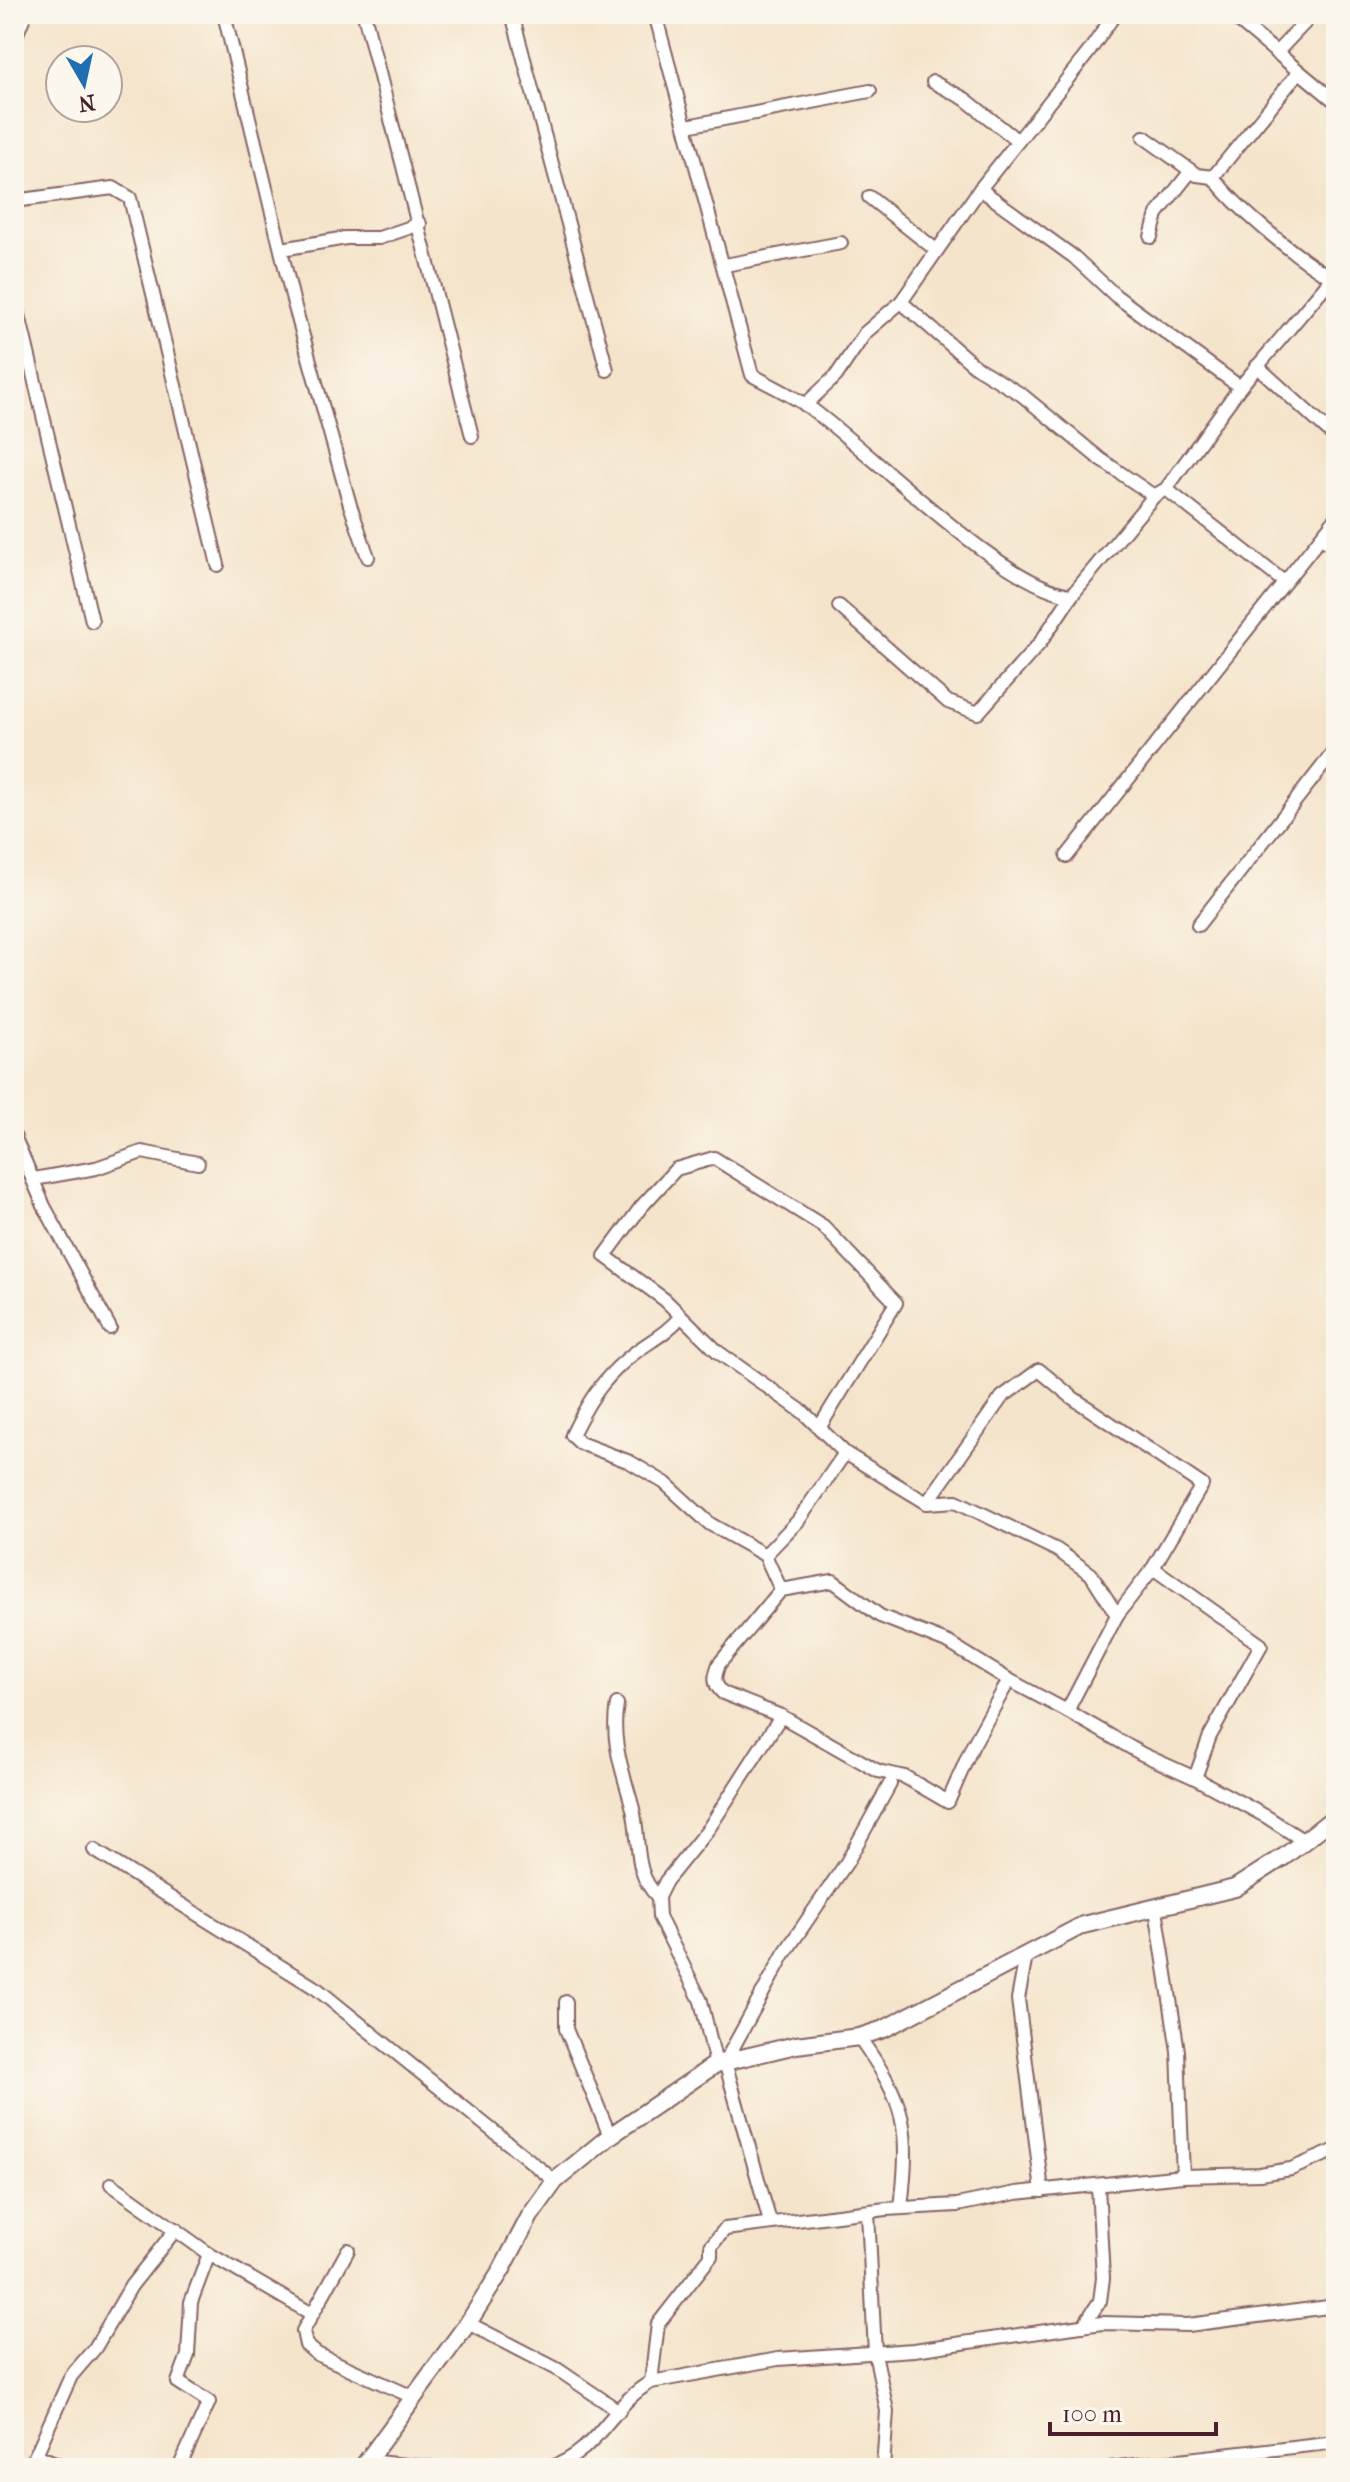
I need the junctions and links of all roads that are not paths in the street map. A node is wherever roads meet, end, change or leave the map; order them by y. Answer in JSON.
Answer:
{"nodes":[{"id":1,"x":25,"y":14,"type":"edge"},
{"id":2,"x":224,"y":14,"type":"edge"},
{"id":3,"x":364,"y":14,"type":"edge"},
{"id":4,"x":512,"y":14,"type":"edge"},
{"id":5,"x":655,"y":14,"type":"edge"},
{"id":6,"x":1230,"y":14,"type":"edge"},
{"id":7,"x":1313,"y":14,"type":"edge"},
{"id":8,"x":1111,"y":15,"type":"edge"},
{"id":9,"x":14,"y":41,"type":"edge"},
{"id":10,"x":1276,"y":53,"type":"junction"},
{"id":11,"x":1298,"y":73,"type":"junction"},
{"id":12,"x":933,"y":82,"type":"dead end"},
{"id":13,"x":870,"y":91,"type":"dead end"},
{"id":14,"x":1336,"y":102,"type":"edge"},
{"id":15,"x":687,"y":126,"type":"junction"},
{"id":16,"x":1144,"y":137,"type":"dead end"},
{"id":17,"x":1018,"y":141,"type":"junction"},
{"id":18,"x":1191,"y":171,"type":"junction"},
{"id":19,"x":1213,"y":177,"type":"junction"},
{"id":20,"x":980,"y":189,"type":"junction"},
{"id":21,"x":869,"y":197,"type":"dead end"},
{"id":22,"x":14,"y":201,"type":"edge"},
{"id":23,"x":420,"y":224,"type":"junction"},
{"id":24,"x":1151,"y":237,"type":"dead end"},
{"id":25,"x":841,"y":243,"type":"dead end"},
{"id":26,"x":282,"y":249,"type":"junction"},
{"id":27,"x":936,"y":250,"type":"junction"},
{"id":28,"x":725,"y":265,"type":"junction"},
{"id":29,"x":1334,"y":275,"type":"edge"},
{"id":30,"x":14,"y":294,"type":"edge"},
{"id":31,"x":901,"y":302,"type":"junction"},
{"id":32,"x":1257,"y":366,"type":"junction"},
{"id":33,"x":607,"y":370,"type":"dead end"},
{"id":34,"x":1240,"y":387,"type":"junction"},
{"id":35,"x":805,"y":405,"type":"junction"},
{"id":36,"x":472,"y":436,"type":"dead end"},
{"id":37,"x":1336,"y":438,"type":"edge"},
{"id":38,"x":1160,"y":492,"type":"junction"},
{"id":39,"x":1336,"y":518,"type":"edge"},
{"id":40,"x":1321,"y":537,"type":"junction"},
{"id":41,"x":1336,"y":549,"type":"edge"},
{"id":42,"x":368,"y":557,"type":"dead end"},
{"id":43,"x":218,"y":565,"type":"dead end"},
{"id":44,"x":1284,"y":582,"type":"junction"},
{"id":45,"x":1072,"y":595,"type":"junction"},
{"id":46,"x":839,"y":606,"type":"dead end"},
{"id":47,"x":92,"y":621,"type":"dead end"},
{"id":48,"x":1336,"y":749,"type":"edge"},
{"id":49,"x":1067,"y":856,"type":"dead end"},
{"id":50,"x":1198,"y":925,"type":"dead end"},
{"id":51,"x":14,"y":1136,"type":"edge"},
{"id":52,"x":198,"y":1163,"type":"dead end"},
{"id":53,"x":34,"y":1179,"type":"junction"},
{"id":54,"x":681,"y":1316,"type":"junction"},
{"id":55,"x":110,"y":1328,"type":"dead end"},
{"id":56,"x":819,"y":1428,"type":"junction"},
{"id":57,"x":845,"y":1453,"type":"junction"},
{"id":58,"x":927,"y":1503,"type":"junction"},
{"id":59,"x":765,"y":1555,"type":"junction"},
{"id":60,"x":1153,"y":1568,"type":"junction"},
{"id":61,"x":781,"y":1590,"type":"junction"},
{"id":62,"x":1117,"y":1615,"type":"junction"},
{"id":63,"x":1009,"y":1680,"type":"junction"},
{"id":64,"x":617,"y":1704,"type":"dead end"},
{"id":65,"x":1067,"y":1711,"type":"junction"},
{"id":66,"x":781,"y":1716,"type":"junction"},
{"id":67,"x":1195,"y":1778,"type":"junction"},
{"id":68,"x":890,"y":1784,"type":"dead end"},
{"id":69,"x":1336,"y":1816,"type":"edge"},
{"id":70,"x":1304,"y":1841,"type":"junction"},
{"id":71,"x":94,"y":1850,"type":"dead end"},
{"id":72,"x":658,"y":1897,"type":"junction"},
{"id":73,"x":1156,"y":1909,"type":"junction"},
{"id":74,"x":1026,"y":1956,"type":"junction"},
{"id":75,"x":566,"y":2002,"type":"dead end"},
{"id":76,"x":859,"y":2037,"type":"junction"},
{"id":77,"x":720,"y":2063,"type":"junction"},
{"id":78,"x":610,"y":2136,"type":"junction"},
{"id":79,"x":1336,"y":2150,"type":"edge"},
{"id":80,"x":1183,"y":2176,"type":"junction"},
{"id":81,"x":555,"y":2181,"type":"junction"},
{"id":82,"x":111,"y":2184,"type":"dead end"},
{"id":83,"x":1098,"y":2186,"type":"junction"},
{"id":84,"x":1042,"y":2191,"type":"junction"},
{"id":85,"x":901,"y":2208,"type":"junction"},
{"id":86,"x":868,"y":2213,"type":"junction"},
{"id":87,"x":770,"y":2222,"type":"junction"},
{"id":88,"x":176,"y":2229,"type":"junction"},
{"id":89,"x":348,"y":2250,"type":"dead end"},
{"id":90,"x":209,"y":2254,"type":"junction"},
{"id":91,"x":1336,"y":2306,"type":"edge"},
{"id":92,"x":312,"y":2314,"type":"junction"},
{"id":93,"x":468,"y":2323,"type":"junction"},
{"id":94,"x":1083,"y":2326,"type":"junction"},
{"id":95,"x":875,"y":2353,"type":"junction"},
{"id":96,"x":651,"y":2382,"type":"junction"},
{"id":97,"x":415,"y":2398,"type":"junction"},
{"id":98,"x":619,"y":2411,"type":"junction"},
{"id":99,"x":1336,"y":2442,"type":"edge"},
{"id":100,"x":36,"y":2455,"type":"junction"},
{"id":101,"x":364,"y":2464,"type":"edge"},
{"id":102,"x":406,"y":2465,"type":"edge"},
{"id":103,"x":557,"y":2467,"type":"edge"},
{"id":104,"x":30,"y":2468,"type":"edge"},
{"id":105,"x":67,"y":2468,"type":"edge"},
{"id":106,"x":179,"y":2468,"type":"edge"},
{"id":107,"x":435,"y":2468,"type":"edge"},
{"id":108,"x":883,"y":2468,"type":"edge"},
{"id":109,"x":1110,"y":2468,"type":"edge"}],
"edges":[{"from":1,"to":9,"type":"street"},
{"from":2,"to":26,"type":"street"},
{"from":3,"to":23,"type":"street"},
{"from":4,"to":33,"type":"street"},
{"from":5,"to":15,"type":"street"},
{"from":6,"to":10,"type":"street"},
{"from":7,"to":10,"type":"street"},
{"from":8,"to":17,"type":"street"},
{"from":10,"to":11,"type":"street"},
{"from":11,"to":14,"type":"street"},
{"from":11,"to":19,"type":"street"},
{"from":12,"to":17,"type":"street"},
{"from":13,"to":15,"type":"street"},
{"from":15,"to":28,"type":"street"},
{"from":16,"to":18,"type":"street"},
{"from":17,"to":20,"type":"street"},
{"from":18,"to":19,"type":"street"},
{"from":18,"to":24,"type":"street"},
{"from":19,"to":29,"type":"street"},
{"from":20,"to":27,"type":"street"},
{"from":20,"to":34,"type":"street"},
{"from":21,"to":27,"type":"street"},
{"from":22,"to":43,"type":"street"},
{"from":23,"to":26,"type":"street"},
{"from":23,"to":36,"type":"street"},
{"from":25,"to":28,"type":"street"},
{"from":26,"to":42,"type":"street"},
{"from":27,"to":31,"type":"street"},
{"from":28,"to":35,"type":"street"},
{"from":29,"to":32,"type":"street"},
{"from":30,"to":47,"type":"street"},
{"from":31,"to":35,"type":"street"},
{"from":31,"to":38,"type":"street"},
{"from":32,"to":34,"type":"street"},
{"from":32,"to":37,"type":"street"},
{"from":34,"to":38,"type":"street"},
{"from":35,"to":45,"type":"street"},
{"from":38,"to":44,"type":"street"},
{"from":38,"to":45,"type":"street"},
{"from":39,"to":40,"type":"street"},
{"from":40,"to":41,"type":"street"},
{"from":40,"to":44,"type":"street"},
{"from":44,"to":49,"type":"street"},
{"from":45,"to":46,"type":"street"},
{"from":48,"to":50,"type":"street"},
{"from":51,"to":53,"type":"street"},
{"from":52,"to":53,"type":"street"},
{"from":53,"to":55,"type":"street"},
{"from":54,"to":56,"type":"street"},
{"from":54,"to":56,"type":"street"},
{"from":54,"to":59,"type":"street"},
{"from":56,"to":57,"type":"street"},
{"from":57,"to":58,"type":"street"},
{"from":57,"to":59,"type":"street"},
{"from":58,"to":60,"type":"street"},
{"from":58,"to":62,"type":"street"},
{"from":59,"to":61,"type":"street"},
{"from":60,"to":62,"type":"street"},
{"from":60,"to":67,"type":"street"},
{"from":61,"to":63,"type":"street"},
{"from":61,"to":66,"type":"street"},
{"from":62,"to":65,"type":"street"},
{"from":63,"to":65,"type":"street"},
{"from":63,"to":66,"type":"street"},
{"from":64,"to":72,"type":"street"},
{"from":65,"to":67,"type":"street"},
{"from":66,"to":72,"type":"street"},
{"from":67,"to":70,"type":"street"},
{"from":68,"to":77,"type":"street"},
{"from":69,"to":70,"type":"street"},
{"from":70,"to":73,"type":"street"},
{"from":71,"to":81,"type":"street"},
{"from":72,"to":77,"type":"street"},
{"from":73,"to":74,"type":"street"},
{"from":73,"to":80,"type":"street"},
{"from":74,"to":76,"type":"street"},
{"from":74,"to":84,"type":"street"},
{"from":75,"to":78,"type":"street"},
{"from":76,"to":77,"type":"street"},
{"from":76,"to":85,"type":"street"},
{"from":77,"to":78,"type":"street"},
{"from":77,"to":87,"type":"street"},
{"from":78,"to":81,"type":"street"},
{"from":79,"to":80,"type":"street"},
{"from":80,"to":83,"type":"street"},
{"from":81,"to":93,"type":"street"},
{"from":82,"to":88,"type":"street"},
{"from":83,"to":84,"type":"street"},
{"from":83,"to":94,"type":"street"},
{"from":84,"to":85,"type":"street"},
{"from":85,"to":86,"type":"street"},
{"from":86,"to":87,"type":"street"},
{"from":86,"to":95,"type":"street"},
{"from":87,"to":96,"type":"street"},
{"from":88,"to":90,"type":"street"},
{"from":88,"to":100,"type":"street"},
{"from":89,"to":92,"type":"street"},
{"from":90,"to":92,"type":"street"},
{"from":90,"to":106,"type":"street"},
{"from":91,"to":94,"type":"street"},
{"from":92,"to":97,"type":"street"},
{"from":93,"to":97,"type":"street"},
{"from":93,"to":98,"type":"street"},
{"from":94,"to":95,"type":"street"},
{"from":95,"to":96,"type":"street"},
{"from":95,"to":108,"type":"street"},
{"from":96,"to":98,"type":"street"},
{"from":97,"to":101,"type":"street"},
{"from":98,"to":103,"type":"street"},
{"from":99,"to":109,"type":"street"},
{"from":100,"to":104,"type":"street"},
{"from":100,"to":105,"type":"street"},
{"from":101,"to":102,"type":"street"},
{"from":102,"to":107,"type":"street"}]}
